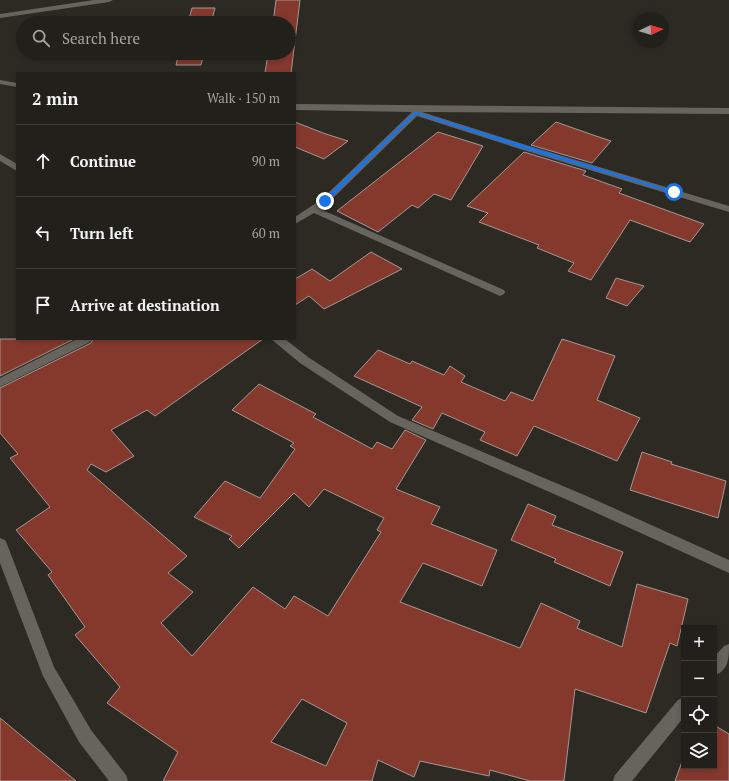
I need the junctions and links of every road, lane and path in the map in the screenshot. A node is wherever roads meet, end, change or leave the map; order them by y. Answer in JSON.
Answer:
{"nodes":[{"id":1,"x":109,"y":0,"type":"edge"},
{"id":2,"x":0,"y":16,"type":"edge"},
{"id":3,"x":0,"y":82,"type":"edge"},
{"id":4,"x":16,"y":85,"type":"edge"},
{"id":5,"x":296,"y":107,"type":"edge"},
{"id":6,"x":405,"y":109,"type":"junction"},
{"id":7,"x":729,"y":111,"type":"edge"},
{"id":8,"x":415,"y":113,"type":"junction"},
{"id":9,"x":0,"y":157,"type":"edge"},
{"id":10,"x":16,"y":167,"type":"edge"},
{"id":11,"x":313,"y":209,"type":"junction"},
{"id":12,"x":729,"y":209,"type":"edge"},
{"id":13,"x":296,"y":221,"type":"edge"},
{"id":14,"x":500,"y":292,"type":"dead end"},
{"id":15,"x":84,"y":340,"type":"edge"},
{"id":16,"x":278,"y":340,"type":"edge"},
{"id":17,"x":0,"y":383,"type":"edge"},
{"id":18,"x":0,"y":544,"type":"edge"},
{"id":19,"x":729,"y":567,"type":"edge"},
{"id":20,"x":729,"y":651,"type":"edge"},
{"id":21,"x":717,"y":665,"type":"edge"},
{"id":22,"x":681,"y":709,"type":"edge"},
{"id":23,"x":120,"y":781,"type":"edge"},
{"id":24,"x":621,"y":781,"type":"edge"}],
"edges":[{"from":1,"to":2,"type":"street"},
{"from":3,"to":4,"type":"street"},
{"from":5,"to":6,"type":"street"},
{"from":6,"to":7,"type":"street"},
{"from":6,"to":8,"type":"street"},
{"from":8,"to":11,"type":"street"},
{"from":8,"to":12,"type":"street"},
{"from":9,"to":10,"type":"street"},
{"from":11,"to":13,"type":"street"},
{"from":11,"to":14,"type":"street"},
{"from":15,"to":17,"type":"street"},
{"from":16,"to":19,"type":"street"},
{"from":18,"to":23,"type":"street"},
{"from":20,"to":21,"type":"street"},
{"from":22,"to":24,"type":"street"}]}
